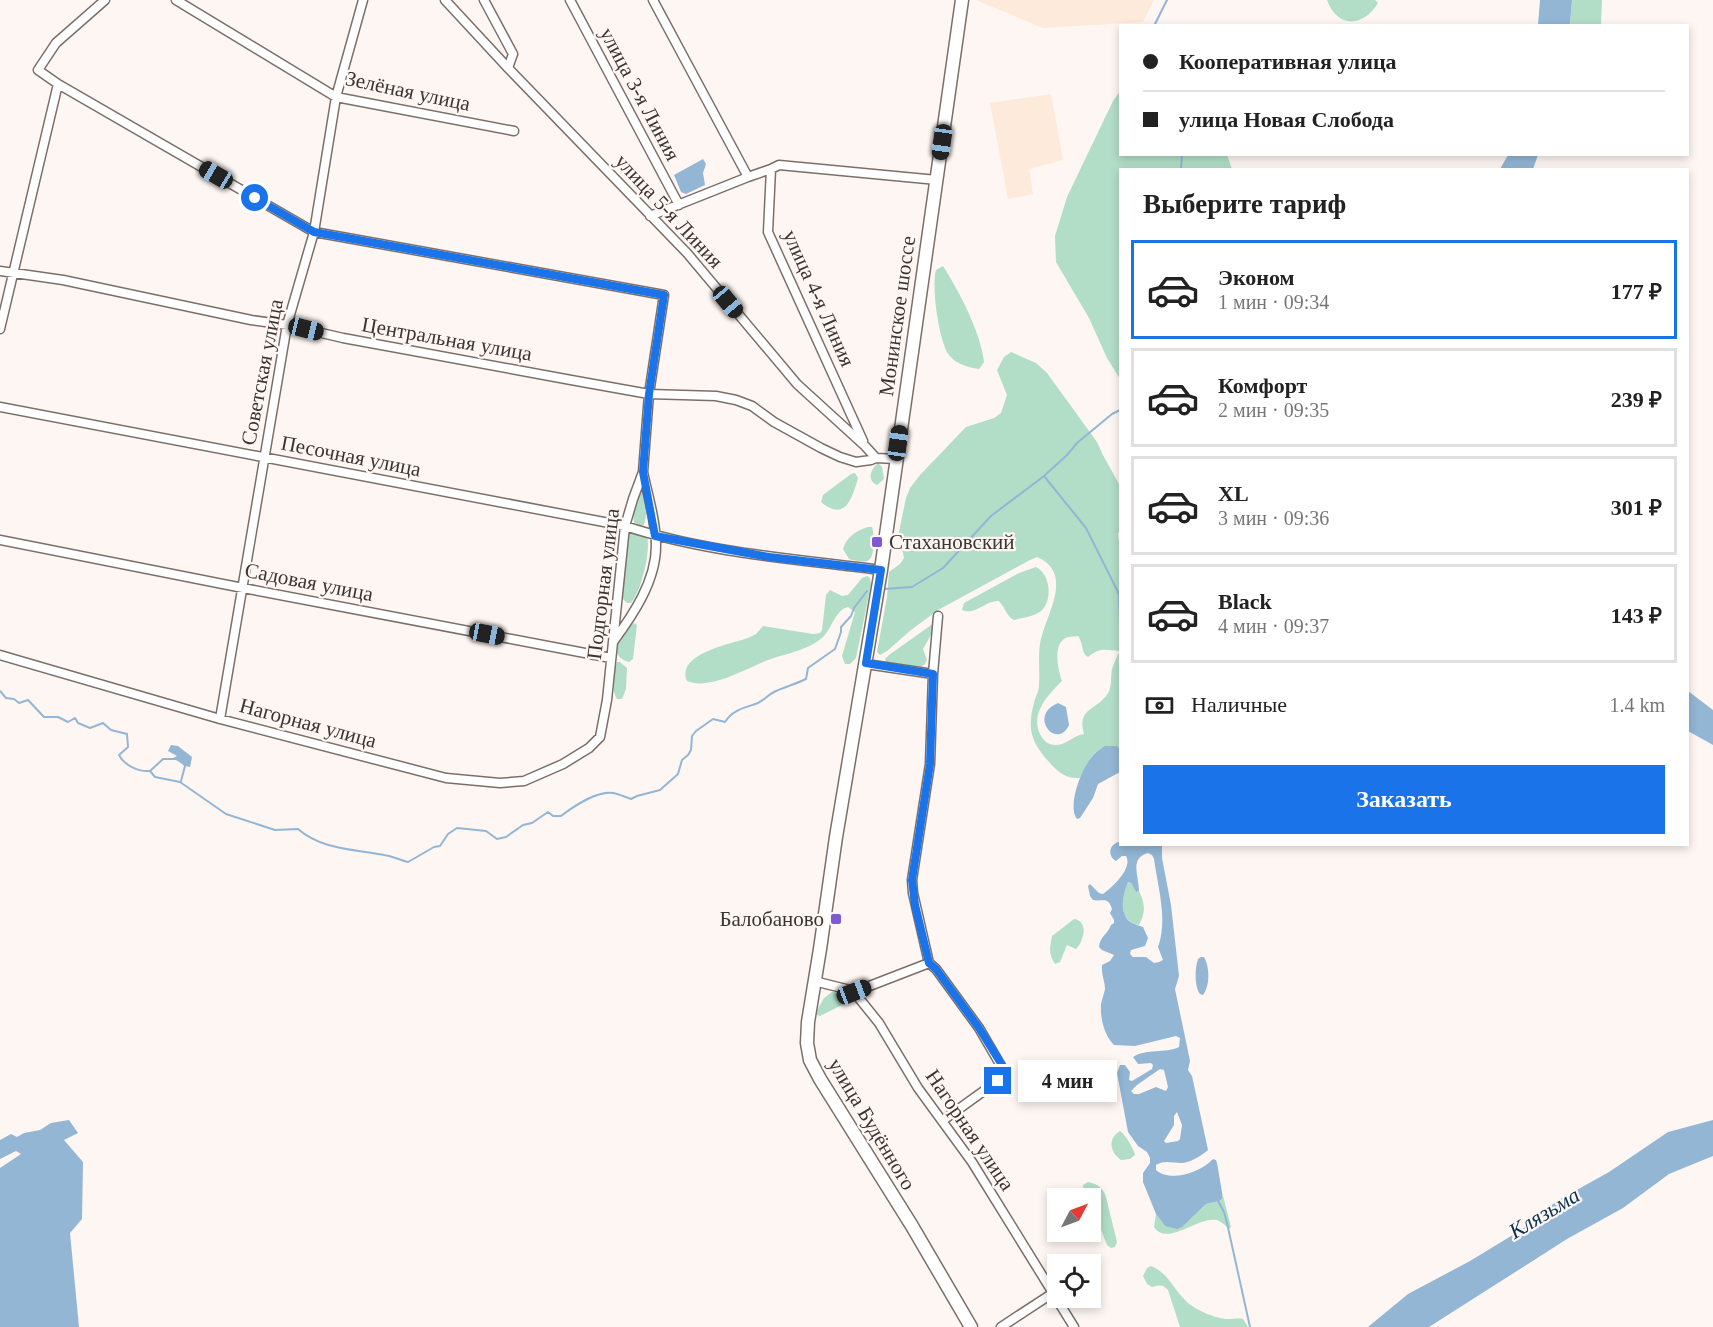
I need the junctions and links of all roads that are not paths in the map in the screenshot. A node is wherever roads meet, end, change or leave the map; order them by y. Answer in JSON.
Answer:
{"nodes":[{"id":1,"x":105,"y":0,"type":"edge"},
{"id":2,"x":176,"y":0,"type":"edge"},
{"id":3,"x":363,"y":0,"type":"edge"},
{"id":4,"x":445,"y":0,"type":"edge"},
{"id":5,"x":484,"y":0,"type":"edge"},
{"id":6,"x":570,"y":0,"type":"edge"},
{"id":7,"x":653,"y":0,"type":"edge"},
{"id":8,"x":962,"y":0,"type":"edge"},
{"id":9,"x":508,"y":68,"type":"junction"},
{"id":10,"x":58,"y":84,"type":"junction"},
{"id":11,"x":336,"y":97,"type":"junction"},
{"id":12,"x":514,"y":131,"type":"dead end"},
{"id":13,"x":771,"y":168,"type":"junction"},
{"id":14,"x":748,"y":177,"type":"junction"},
{"id":15,"x":937,"y":180,"type":"junction"},
{"id":16,"x":678,"y":205,"type":"junction"},
{"id":17,"x":650,"y":216,"type":"junction"},
{"id":18,"x":314,"y":232,"type":"junction"},
{"id":19,"x":0,"y":271,"type":"edge"},
{"id":20,"x":13,"y":273,"type":"junction"},
{"id":21,"x":287,"y":325,"type":"junction"},
{"id":22,"x":0,"y":330,"type":"edge"},
{"id":23,"x":649,"y":394,"type":"junction"},
{"id":24,"x":0,"y":407,"type":"edge"},
{"id":25,"x":865,"y":446,"type":"junction"},
{"id":26,"x":264,"y":457,"type":"junction"},
{"id":27,"x":876,"y":458,"type":"junction"},
{"id":28,"x":896,"y":459,"type":"junction"},
{"id":29,"x":643,"y":472,"type":"junction"},
{"id":30,"x":625,"y":526,"type":"junction"},
{"id":31,"x":655,"y":536,"type":"junction"},
{"id":32,"x":0,"y":540,"type":"edge"},
{"id":33,"x":881,"y":570,"type":"junction"},
{"id":34,"x":243,"y":588,"type":"junction"},
{"id":35,"x":938,"y":616,"type":"dead end"},
{"id":36,"x":612,"y":642,"type":"junction"},
{"id":37,"x":0,"y":655,"type":"edge"},
{"id":38,"x":598,"y":656,"type":"junction"},
{"id":39,"x":611,"y":658,"type":"junction"},
{"id":40,"x":865,"y":669,"type":"junction"},
{"id":41,"x":933,"y":674,"type":"junction"},
{"id":42,"x":220,"y":719,"type":"junction"},
{"id":43,"x":600,"y":737,"type":"joint"},
{"id":44,"x":929,"y":963,"type":"junction"},
{"id":45,"x":814,"y":981,"type":"junction"},
{"id":46,"x":854,"y":992,"type":"junction"},
{"id":47,"x":942,"y":1121,"type":"junction"},
{"id":48,"x":1047,"y":1283,"type":"edge"},
{"id":49,"x":1047,"y":1297,"type":"edge"},
{"id":50,"x":1062,"y":1308,"type":"edge"},
{"id":51,"x":972,"y":1327,"type":"edge"},
{"id":52,"x":1001,"y":1327,"type":"edge"},
{"id":53,"x":1074,"y":1327,"type":"edge"}],
"edges":[{"from":1,"to":10,"type":"street"},
{"from":2,"to":11,"type":"street","name":"Зелёная улица"},
{"from":3,"to":11,"type":"street","name":"Советская улица"},
{"from":4,"to":9,"type":"street","name":"улица 5-я Линия"},
{"from":5,"to":9,"type":"street"},
{"from":6,"to":16,"type":"street","name":"улица 3-я Линия"},
{"from":7,"to":14,"type":"street"},
{"from":8,"to":15,"type":"main road","name":"Монинское шоссе"},
{"from":9,"to":17,"type":"street","name":"улица 5-я Линия"},
{"from":10,"to":18,"type":"street"},
{"from":10,"to":20,"type":"street"},
{"from":11,"to":12,"type":"street","name":"Зелёная улица"},
{"from":11,"to":18,"type":"street","name":"Советская улица"},
{"from":13,"to":14,"type":"street"},
{"from":13,"to":15,"type":"street"},
{"from":13,"to":25,"type":"street","name":"улица 4-я Линия"},
{"from":14,"to":16,"type":"street"},
{"from":15,"to":28,"type":"main road","name":"Монинское шоссе"},
{"from":16,"to":17,"type":"street"},
{"from":17,"to":25,"type":"street","name":"улица 5-я Линия"},
{"from":18,"to":21,"type":"street","name":"Советская улица"},
{"from":18,"to":23,"type":"street","name":"Подгорная улица"},
{"from":19,"to":20,"type":"street","name":"Центральная улица"},
{"from":20,"to":21,"type":"street","name":"Центральная улица"},
{"from":20,"to":22,"type":"street"},
{"from":21,"to":23,"type":"street","name":"Центральная улица"},
{"from":21,"to":26,"type":"street","name":"Советская улица"},
{"from":23,"to":27,"type":"street","name":"Центральная улица"},
{"from":23,"to":29,"type":"street","name":"Подгорная улица"},
{"from":24,"to":26,"type":"street","name":"Песочная улица"},
{"from":25,"to":27,"type":"street"},
{"from":26,"to":30,"type":"street","name":"Песочная улица"},
{"from":26,"to":34,"type":"street","name":"Советская улица"},
{"from":27,"to":28,"type":"street","name":"Центральная улица"},
{"from":28,"to":33,"type":"main road","name":"Монинское шоссе"},
{"from":29,"to":30,"type":"street","name":"Подгорная улица"},
{"from":29,"to":31,"type":"street"},
{"from":30,"to":31,"type":"street","name":"Песочная улица"},
{"from":30,"to":36,"type":"street","name":"Подгорная улица"},
{"from":31,"to":33,"type":"street"},
{"from":31,"to":36,"type":"street"},
{"from":32,"to":34,"type":"street","name":"Садовая улица"},
{"from":33,"to":40,"type":"main road","name":"Монинское шоссе"},
{"from":34,"to":38,"type":"street","name":"Садовая улица"},
{"from":34,"to":42,"type":"street","name":"Советская улица"},
{"from":35,"to":41,"type":"street"},
{"from":36,"to":38,"type":"street"},
{"from":36,"to":39,"type":"street","name":"Подгорная улица"},
{"from":37,"to":42,"type":"street","name":"Нагорная улица"},
{"from":38,"to":39,"type":"street","name":"Садовая улица"},
{"from":39,"to":43,"type":"street","name":"Подгорная улица"},
{"from":40,"to":41,"type":"street"},
{"from":40,"to":45,"type":"main road","name":"улица Будённого"},
{"from":41,"to":44,"type":"street"},
{"from":42,"to":43,"type":"street","name":"Нагорная улица"},
{"from":44,"to":46,"type":"street"},
{"from":44,"to":47,"type":"street"},
{"from":45,"to":46,"type":"street"},
{"from":45,"to":51,"type":"main road","name":"улица Будённого"},
{"from":46,"to":47,"type":"street","name":"Нагорная улица"},
{"from":47,"to":48,"type":"street","name":"Нагорная улица"},
{"from":49,"to":52,"type":"street"},
{"from":50,"to":53,"type":"street","name":"Нагорная улица"}]}
